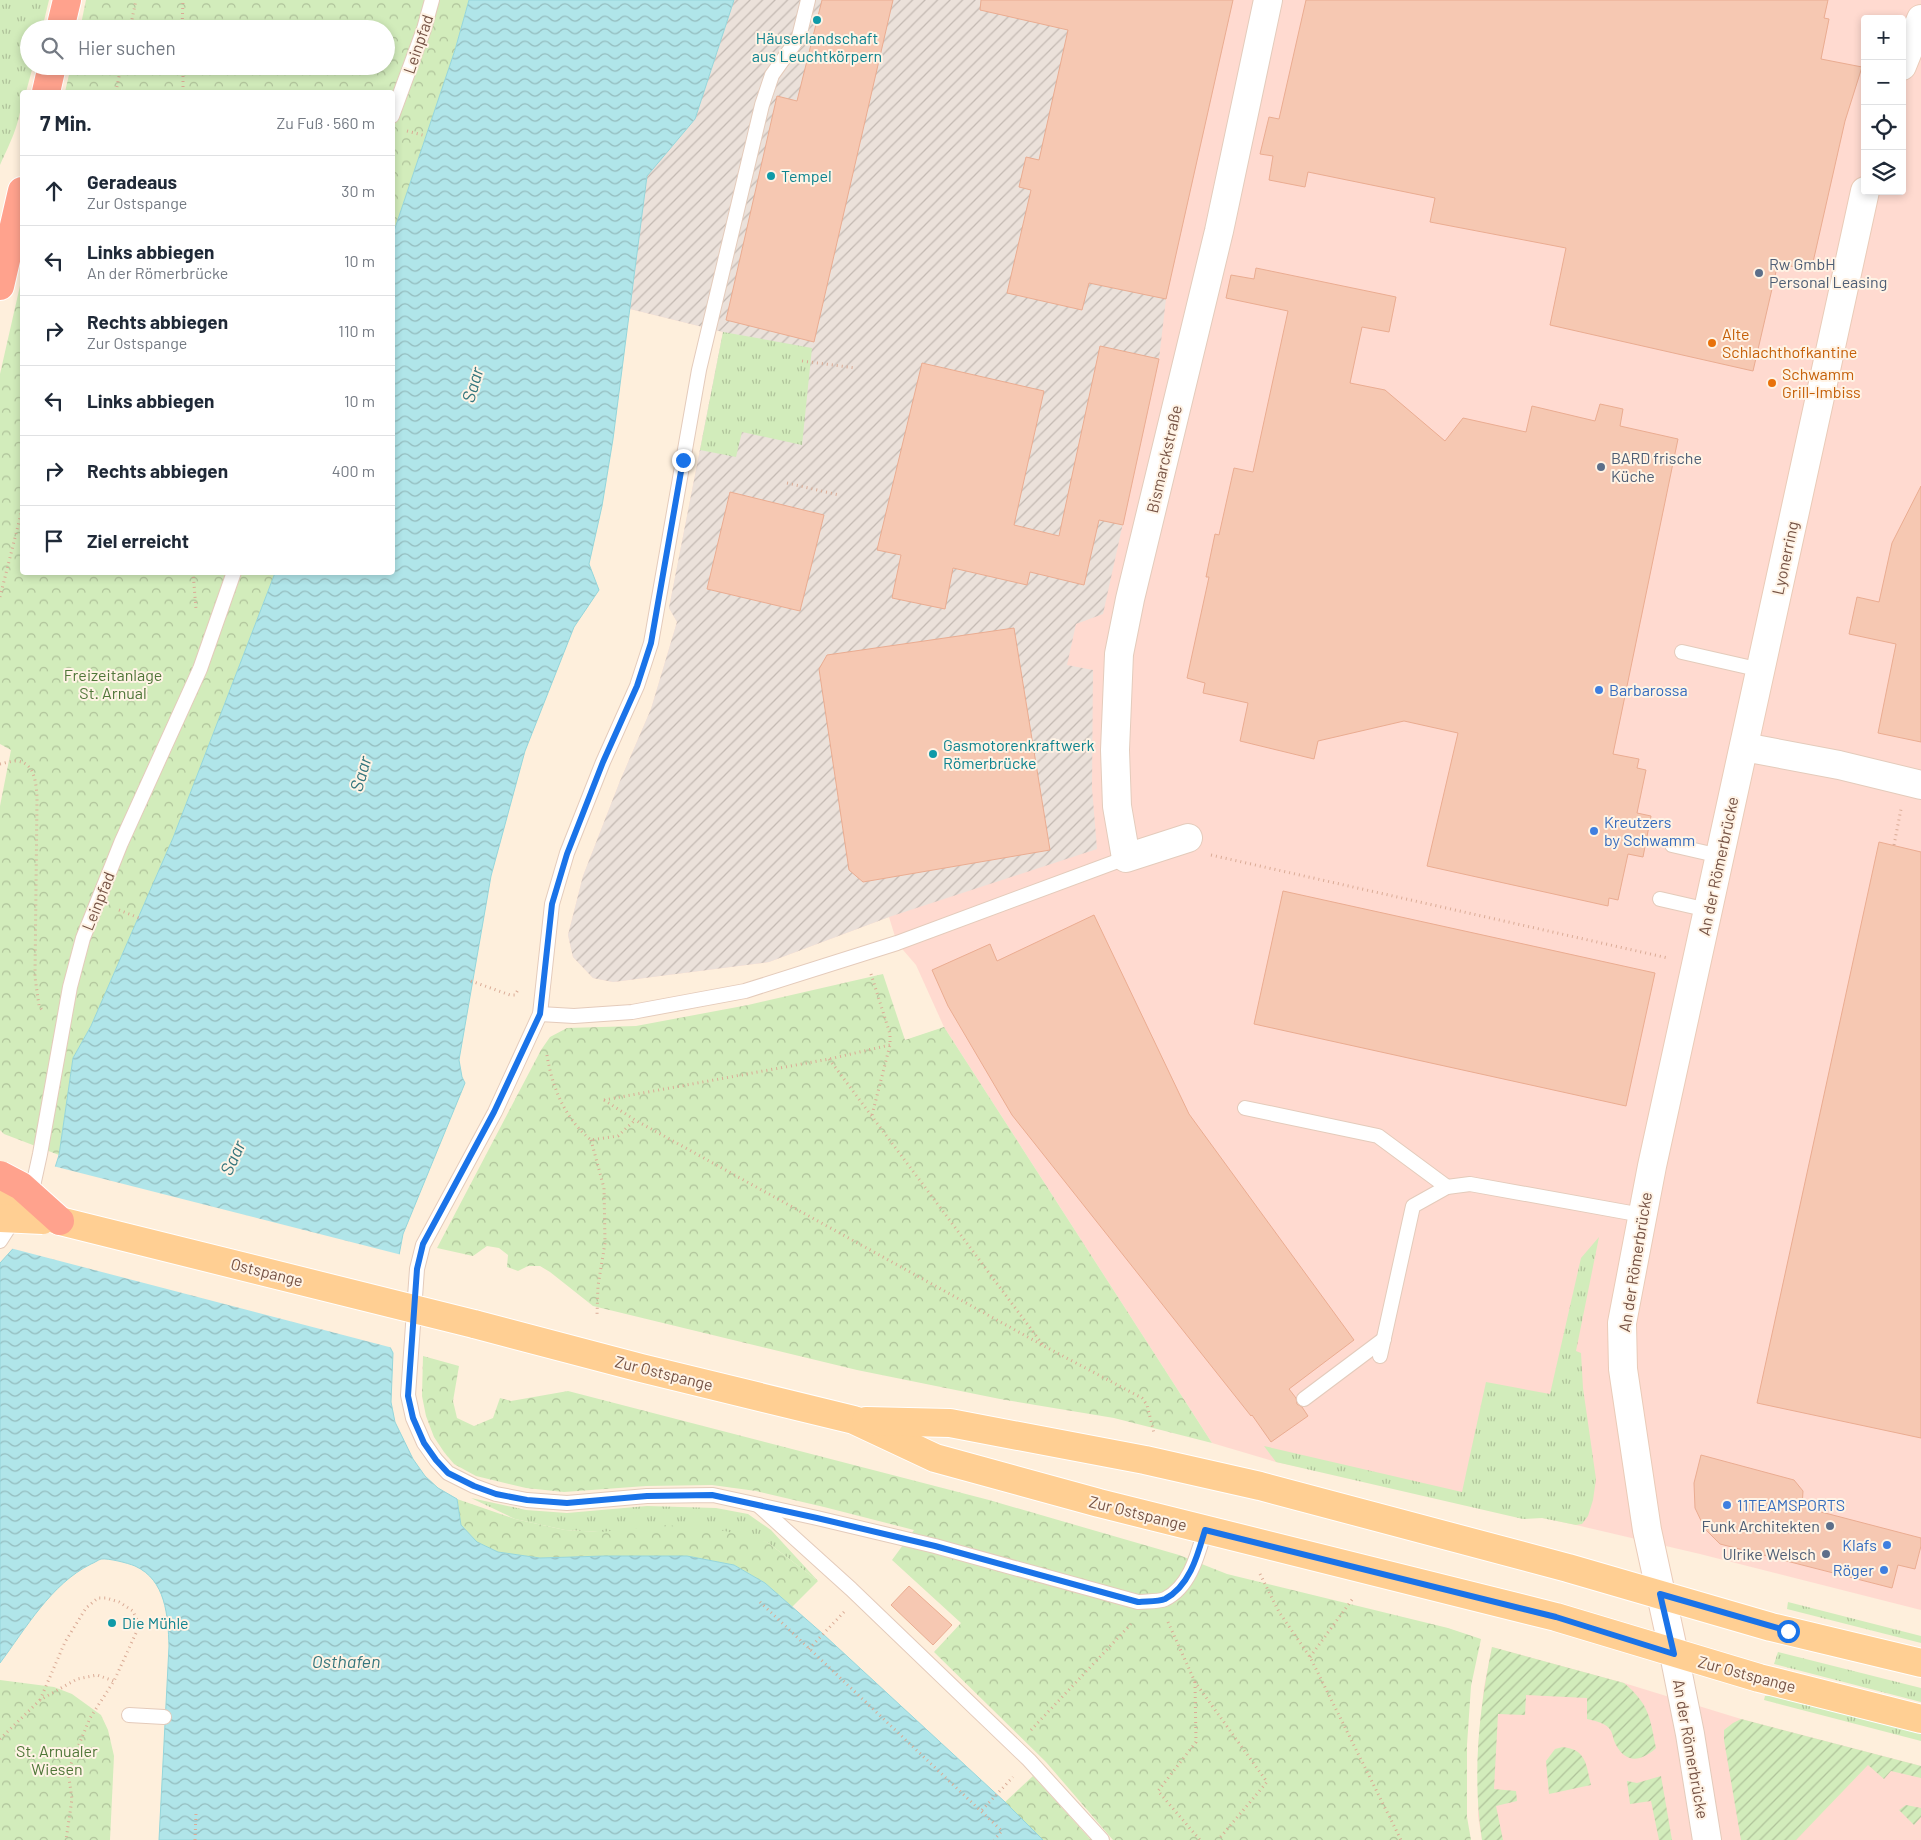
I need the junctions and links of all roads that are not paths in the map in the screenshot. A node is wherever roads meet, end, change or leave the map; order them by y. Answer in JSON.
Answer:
{"nodes":[{"id":1,"x":67,"y":0,"type":"edge"},
{"id":2,"x":432,"y":0,"type":"edge"},
{"id":3,"x":808,"y":0,"type":"edge"},
{"id":4,"x":1268,"y":0,"type":"edge"},
{"id":5,"x":1921,"y":19,"type":"edge"},
{"id":6,"x":62,"y":20,"type":"edge"},
{"id":7,"x":1904,"y":60,"type":"edge"},
{"id":8,"x":50,"y":75,"type":"edge"},
{"id":9,"x":46,"y":90,"type":"edge"},
{"id":10,"x":395,"y":108,"type":"edge"},
{"id":11,"x":1864,"y":195,"type":"edge"},
{"id":12,"x":20,"y":200,"type":"edge"},
{"id":13,"x":0,"y":286,"type":"edge"},
{"id":14,"x":233,"y":575,"type":"edge"},
{"id":15,"x":1682,"y":652,"type":"dead end"},
{"id":16,"x":1760,"y":670,"type":"junction"},
{"id":17,"x":1744,"y":746,"type":"junction"},
{"id":18,"x":1921,"y":785,"type":"edge"},
{"id":19,"x":1188,"y":838,"type":"road end"},
{"id":20,"x":1672,"y":845,"type":"dead end"},
{"id":21,"x":1720,"y":856,"type":"junction"},
{"id":22,"x":1126,"y":858,"type":"junction"},
{"id":23,"x":1660,"y":899,"type":"dead end"},
{"id":24,"x":1708,"y":910,"type":"junction"},
{"id":25,"x":540,"y":1014,"type":"junction"},
{"id":26,"x":1245,"y":1108,"type":"dead end"},
{"id":27,"x":0,"y":1175,"type":"edge"},
{"id":28,"x":1447,"y":1187,"type":"junction"},
{"id":29,"x":0,"y":1196,"type":"edge"},
{"id":30,"x":1642,"y":1214,"type":"junction"},
{"id":31,"x":0,"y":1218,"type":"edge"},
{"id":32,"x":60,"y":1221,"type":"junction"},
{"id":33,"x":0,"y":1240,"type":"edge"},
{"id":34,"x":474,"y":1324,"type":"joint"},
{"id":35,"x":1384,"y":1339,"type":"junction"},
{"id":36,"x":1380,"y":1356,"type":"dead end"},
{"id":37,"x":1304,"y":1398,"type":"dead end"},
{"id":38,"x":854,"y":1420,"type":"junction"},
{"id":39,"x":758,"y":1505,"type":"junction"},
{"id":40,"x":1205,"y":1530,"type":"junction"},
{"id":41,"x":1660,"y":1594,"type":"junction"},
{"id":42,"x":1674,"y":1654,"type":"junction"},
{"id":43,"x":1921,"y":1663,"type":"edge"},
{"id":44,"x":129,"y":1715,"type":"dead end"},
{"id":45,"x":164,"y":1717,"type":"dead end"},
{"id":46,"x":1921,"y":1719,"type":"edge"},
{"id":47,"x":1102,"y":1840,"type":"edge"},
{"id":48,"x":1707,"y":1840,"type":"edge"}],
"edges":[{"from":1,"to":6,"type":"highway"},
{"from":2,"to":10,"type":"lane","name":"Leinpfad"},
{"from":3,"to":25,"type":"lane"},
{"from":4,"to":22,"type":"street","name":"Bismarckstraße"},
{"from":5,"to":7,"type":"street"},
{"from":8,"to":9,"type":"highway"},
{"from":11,"to":16,"type":"street","name":"Lyonerring"},
{"from":12,"to":13,"type":"highway"},
{"from":14,"to":33,"type":"lane","name":"Leinpfad"},
{"from":15,"to":16,"type":"lane"},
{"from":16,"to":17,"type":"street","name":"Lyonerring"},
{"from":17,"to":18,"type":"street"},
{"from":17,"to":21,"type":"street","name":"An der Römerbrücke"},
{"from":19,"to":22,"type":"street"},
{"from":20,"to":21,"type":"lane"},
{"from":21,"to":24,"type":"street","name":"An der Römerbrücke"},
{"from":22,"to":25,"type":"lane"},
{"from":23,"to":24,"type":"lane"},
{"from":24,"to":30,"type":"street","name":"An der Römerbrücke"},
{"from":25,"to":39,"type":"lane"},
{"from":26,"to":28,"type":"lane"},
{"from":27,"to":32,"type":"highway","bridge":true},
{"from":28,"to":30,"type":"lane"},
{"from":28,"to":35,"type":"lane"},
{"from":29,"to":32,"type":"main road","bridge":true},
{"from":30,"to":41,"type":"street","name":"An der Römerbrücke"},
{"from":31,"to":32,"type":"main road","bridge":true},
{"from":32,"to":34,"type":"main road","name":"Ostspange","bridge":true},
{"from":34,"to":38,"type":"main road","name":"Zur Ostspange"},
{"from":35,"to":36,"type":"lane"},
{"from":35,"to":37,"type":"lane"},
{"from":38,"to":40,"type":"main road","name":"Zur Ostspange"},
{"from":38,"to":41,"type":"main road","name":"Zur Ostspange"},
{"from":39,"to":40,"type":"lane"},
{"from":39,"to":47,"type":"lane"},
{"from":40,"to":42,"type":"main road","name":"Zur Ostspange"},
{"from":41,"to":42,"type":"street","name":"An der Römerbrücke"},
{"from":41,"to":43,"type":"main road","name":"Zur Ostspange"},
{"from":42,"to":46,"type":"main road","name":"Zur Ostspange"},
{"from":42,"to":48,"type":"street","name":"An der Römerbrücke"},
{"from":44,"to":45,"type":"lane"}]}
